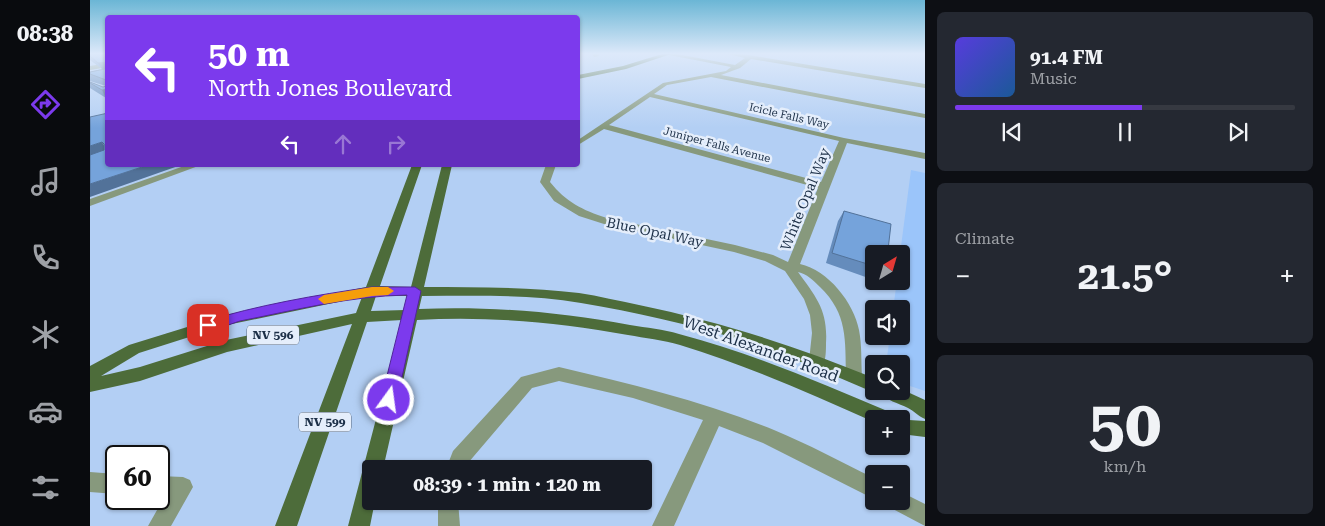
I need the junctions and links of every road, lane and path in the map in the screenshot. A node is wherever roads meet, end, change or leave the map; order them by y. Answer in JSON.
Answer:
{"nodes":[{"id":1,"x":693,"y":79,"type":"edge"},
{"id":2,"x":730,"y":79,"type":"edge"},
{"id":3,"x":880,"y":79,"type":"edge"},
{"id":4,"x":925,"y":86,"type":"edge"},
{"id":5,"x":648,"y":95,"type":"junction"},
{"id":6,"x":925,"y":116,"type":"edge"},
{"id":7,"x":603,"y":126,"type":"junction"},
{"id":8,"x":844,"y":140,"type":"junction"},
{"id":9,"x":580,"y":142,"type":"edge"},
{"id":10,"x":925,"y":156,"type":"edge"},
{"id":11,"x":190,"y":167,"type":"edge"},
{"id":12,"x":416,"y":167,"type":"edge"},
{"id":13,"x":446,"y":167,"type":"edge"},
{"id":14,"x":550,"y":167,"type":"edge"},
{"id":15,"x":824,"y":186,"type":"junction"},
{"id":16,"x":90,"y":203,"type":"edge"},
{"id":17,"x":792,"y":269,"type":"junction"},
{"id":18,"x":829,"y":288,"type":"junction"},
{"id":19,"x":805,"y":290,"type":"junction"},
{"id":20,"x":415,"y":291,"type":"junction"},
{"id":21,"x":372,"y":292,"type":"junction"},
{"id":22,"x":410,"y":315,"type":"junction"},
{"id":23,"x":363,"y":317,"type":"junction"},
{"id":24,"x":817,"y":361,"type":"junction"},
{"id":25,"x":90,"y":374,"type":"edge"},
{"id":26,"x":854,"y":376,"type":"junction"},
{"id":27,"x":865,"y":381,"type":"edge"},
{"id":28,"x":90,"y":385,"type":"edge"},
{"id":29,"x":909,"y":400,"type":"edge"},
{"id":30,"x":865,"y":410,"type":"edge"},
{"id":31,"x":925,"y":411,"type":"edge"},
{"id":32,"x":714,"y":416,"type":"junction"},
{"id":33,"x":910,"y":427,"type":"edge"},
{"id":34,"x":925,"y":429,"type":"edge"},
{"id":35,"x":374,"y":460,"type":"edge"},
{"id":36,"x":459,"y":460,"type":"edge"},
{"id":37,"x":90,"y":482,"type":"edge"},
{"id":38,"x":105,"y":483,"type":"edge"},
{"id":39,"x":865,"y":484,"type":"edge"},
{"id":40,"x":170,"y":486,"type":"edge"},
{"id":41,"x":170,"y":507,"type":"edge"},
{"id":42,"x":910,"y":508,"type":"edge"},
{"id":43,"x":168,"y":510,"type":"edge"},
{"id":44,"x":363,"y":510,"type":"edge"},
{"id":45,"x":448,"y":510,"type":"edge"},
{"id":46,"x":925,"y":516,"type":"edge"},
{"id":47,"x":159,"y":526,"type":"edge"},
{"id":48,"x":286,"y":526,"type":"edge"},
{"id":49,"x":359,"y":526,"type":"edge"},
{"id":50,"x":449,"y":526,"type":"edge"},
{"id":51,"x":663,"y":526,"type":"edge"}],
"edges":[{"from":1,"to":5,"type":"street"},
{"from":2,"to":6,"type":"street"},
{"from":3,"to":4,"type":"street"},
{"from":5,"to":7,"type":"street"},
{"from":5,"to":8,"type":"street","name":"Icicle Falls Way"},
{"from":7,"to":9,"type":"street"},
{"from":7,"to":15,"type":"street","name":"Juniper Falls Avenue"},
{"from":8,"to":10,"type":"street","name":"Icicle Falls Way"},
{"from":8,"to":15,"type":"street","name":"White Opal Way"},
{"from":11,"to":16,"type":"street"},
{"from":12,"to":21,"type":"main road","number":"NV 599"},
{"from":13,"to":20,"type":"main road"},
{"from":14,"to":17,"type":"street","name":"Blue Opal Way"},
{"from":15,"to":17,"type":"street","name":"White Opal Way"},
{"from":17,"to":18,"type":"street","name":"Blue Opal Way"},
{"from":17,"to":19,"type":"street"},
{"from":18,"to":19,"type":"street"},
{"from":18,"to":26,"type":"street","name":"Blue Opal Way"},
{"from":19,"to":24,"type":"street"},
{"from":20,"to":21,"type":"main road","number":"NV 596"},
{"from":20,"to":22,"type":"main road"},
{"from":20,"to":24,"type":"main road","name":"West Alexander Road"},
{"from":21,"to":23,"type":"main road","number":"NV 599"},
{"from":21,"to":25,"type":"main road","number":"NV 596"},
{"from":22,"to":23,"type":"main road","number":"NV 596"},
{"from":22,"to":30,"type":"main road","name":"West Alexander Road"},
{"from":22,"to":35,"type":"main road"},
{"from":23,"to":28,"type":"main road","number":"NV 596"},
{"from":23,"to":48,"type":"main road","number":"NV 599"},
{"from":24,"to":26,"type":"main road","name":"West Alexander Road"},
{"from":26,"to":27,"type":"main road","name":"West Alexander Road"},
{"from":29,"to":31,"type":"main road"},
{"from":32,"to":36,"type":"street"},
{"from":32,"to":39,"type":"street"},
{"from":32,"to":51,"type":"street"},
{"from":33,"to":34,"type":"main road"},
{"from":37,"to":38,"type":"street"},
{"from":40,"to":41,"type":"street"},
{"from":42,"to":46,"type":"street"},
{"from":43,"to":47,"type":"street"},
{"from":44,"to":49,"type":"main road"},
{"from":45,"to":50,"type":"street"}]}
